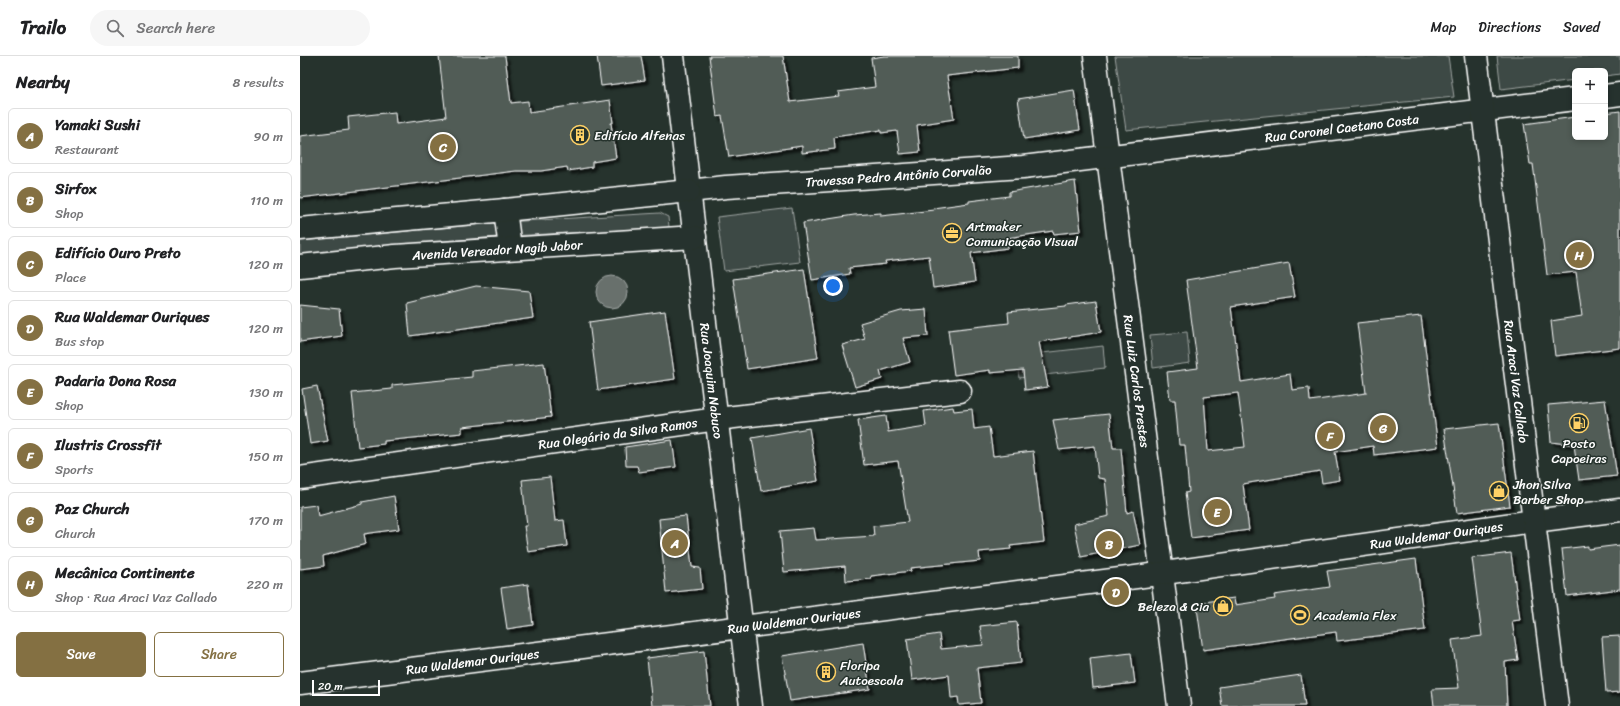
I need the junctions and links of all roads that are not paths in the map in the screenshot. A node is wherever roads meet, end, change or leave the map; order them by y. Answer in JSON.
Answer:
{"nodes":[{"id":1,"x":673,"y":56,"type":"edge"},
{"id":2,"x":1094,"y":56,"type":"edge"},
{"id":3,"x":1476,"y":56,"type":"edge"},
{"id":4,"x":1620,"y":94,"type":"edge"},
{"id":5,"x":1608,"y":96,"type":"edge"},
{"id":6,"x":1572,"y":99,"type":"edge"},
{"id":7,"x":1483,"y":111,"type":"junction"},
{"id":8,"x":1108,"y":157,"type":"junction"},
{"id":9,"x":689,"y":191,"type":"junction"},
{"id":10,"x":505,"y":210,"type":"junction"},
{"id":11,"x":300,"y":229,"type":"edge"},
{"id":12,"x":695,"y":237,"type":"junction"},
{"id":13,"x":510,"y":248,"type":"junction"},
{"id":14,"x":300,"y":266,"type":"edge"},
{"id":15,"x":960,"y":391,"type":"dead end"},
{"id":16,"x":717,"y":419,"type":"junction"},
{"id":17,"x":300,"y":478,"type":"edge"},
{"id":18,"x":1620,"y":510,"type":"edge"},
{"id":19,"x":1534,"y":521,"type":"junction"},
{"id":20,"x":1161,"y":573,"type":"junction"},
{"id":21,"x":742,"y":627,"type":"junction"},
{"id":22,"x":300,"y":683,"type":"edge"},
{"id":23,"x":751,"y":706,"type":"edge"},
{"id":24,"x":1179,"y":706,"type":"edge"},
{"id":25,"x":1557,"y":706,"type":"edge"}],
"edges":[{"from":1,"to":9,"type":"street","name":"Rua Joaquim Nabuco"},
{"from":2,"to":8,"type":"street","name":"Rua Luiz Carlos Prestes"},
{"from":3,"to":7,"type":"street","name":"Rua Araci Vaz Callado"},
{"from":4,"to":5,"type":"street"},
{"from":6,"to":7,"type":"street","name":"Rua Coronel Caetano Costa"},
{"from":7,"to":8,"type":"street","name":"Rua Coronel Caetano Costa"},
{"from":7,"to":19,"type":"street","name":"Rua Araci Vaz Callado"},
{"from":8,"to":9,"type":"street","name":"Travessa Pedro Antônio Corvalão"},
{"from":8,"to":20,"type":"street","name":"Rua Luiz Carlos Prestes"},
{"from":9,"to":10,"type":"street"},
{"from":9,"to":12,"type":"street","name":"Rua Joaquim Nabuco"},
{"from":10,"to":11,"type":"street"},
{"from":10,"to":13,"type":"street"},
{"from":12,"to":13,"type":"street","name":"Avenida Vereador Nagib Jabor"},
{"from":12,"to":16,"type":"street","name":"Rua Joaquim Nabuco"},
{"from":13,"to":14,"type":"street","name":"Avenida Vereador Nagib Jabor"},
{"from":15,"to":16,"type":"street","name":"Rua Olegário da Silva Ramos"},
{"from":16,"to":17,"type":"street","name":"Rua Olegário da Silva Ramos"},
{"from":16,"to":21,"type":"street","name":"Rua Joaquim Nabuco"},
{"from":18,"to":19,"type":"street","name":"Rua Waldemar Ouriques"},
{"from":19,"to":20,"type":"street","name":"Rua Waldemar Ouriques"},
{"from":19,"to":25,"type":"street","name":"Rua Araci Vaz Callado"},
{"from":20,"to":21,"type":"street","name":"Rua Waldemar Ouriques"},
{"from":20,"to":24,"type":"street","name":"Rua Luiz Carlos Prestes"},
{"from":21,"to":22,"type":"street","name":"Rua Waldemar Ouriques"},
{"from":21,"to":23,"type":"street","name":"Rua Joaquim Nabuco"}]}
